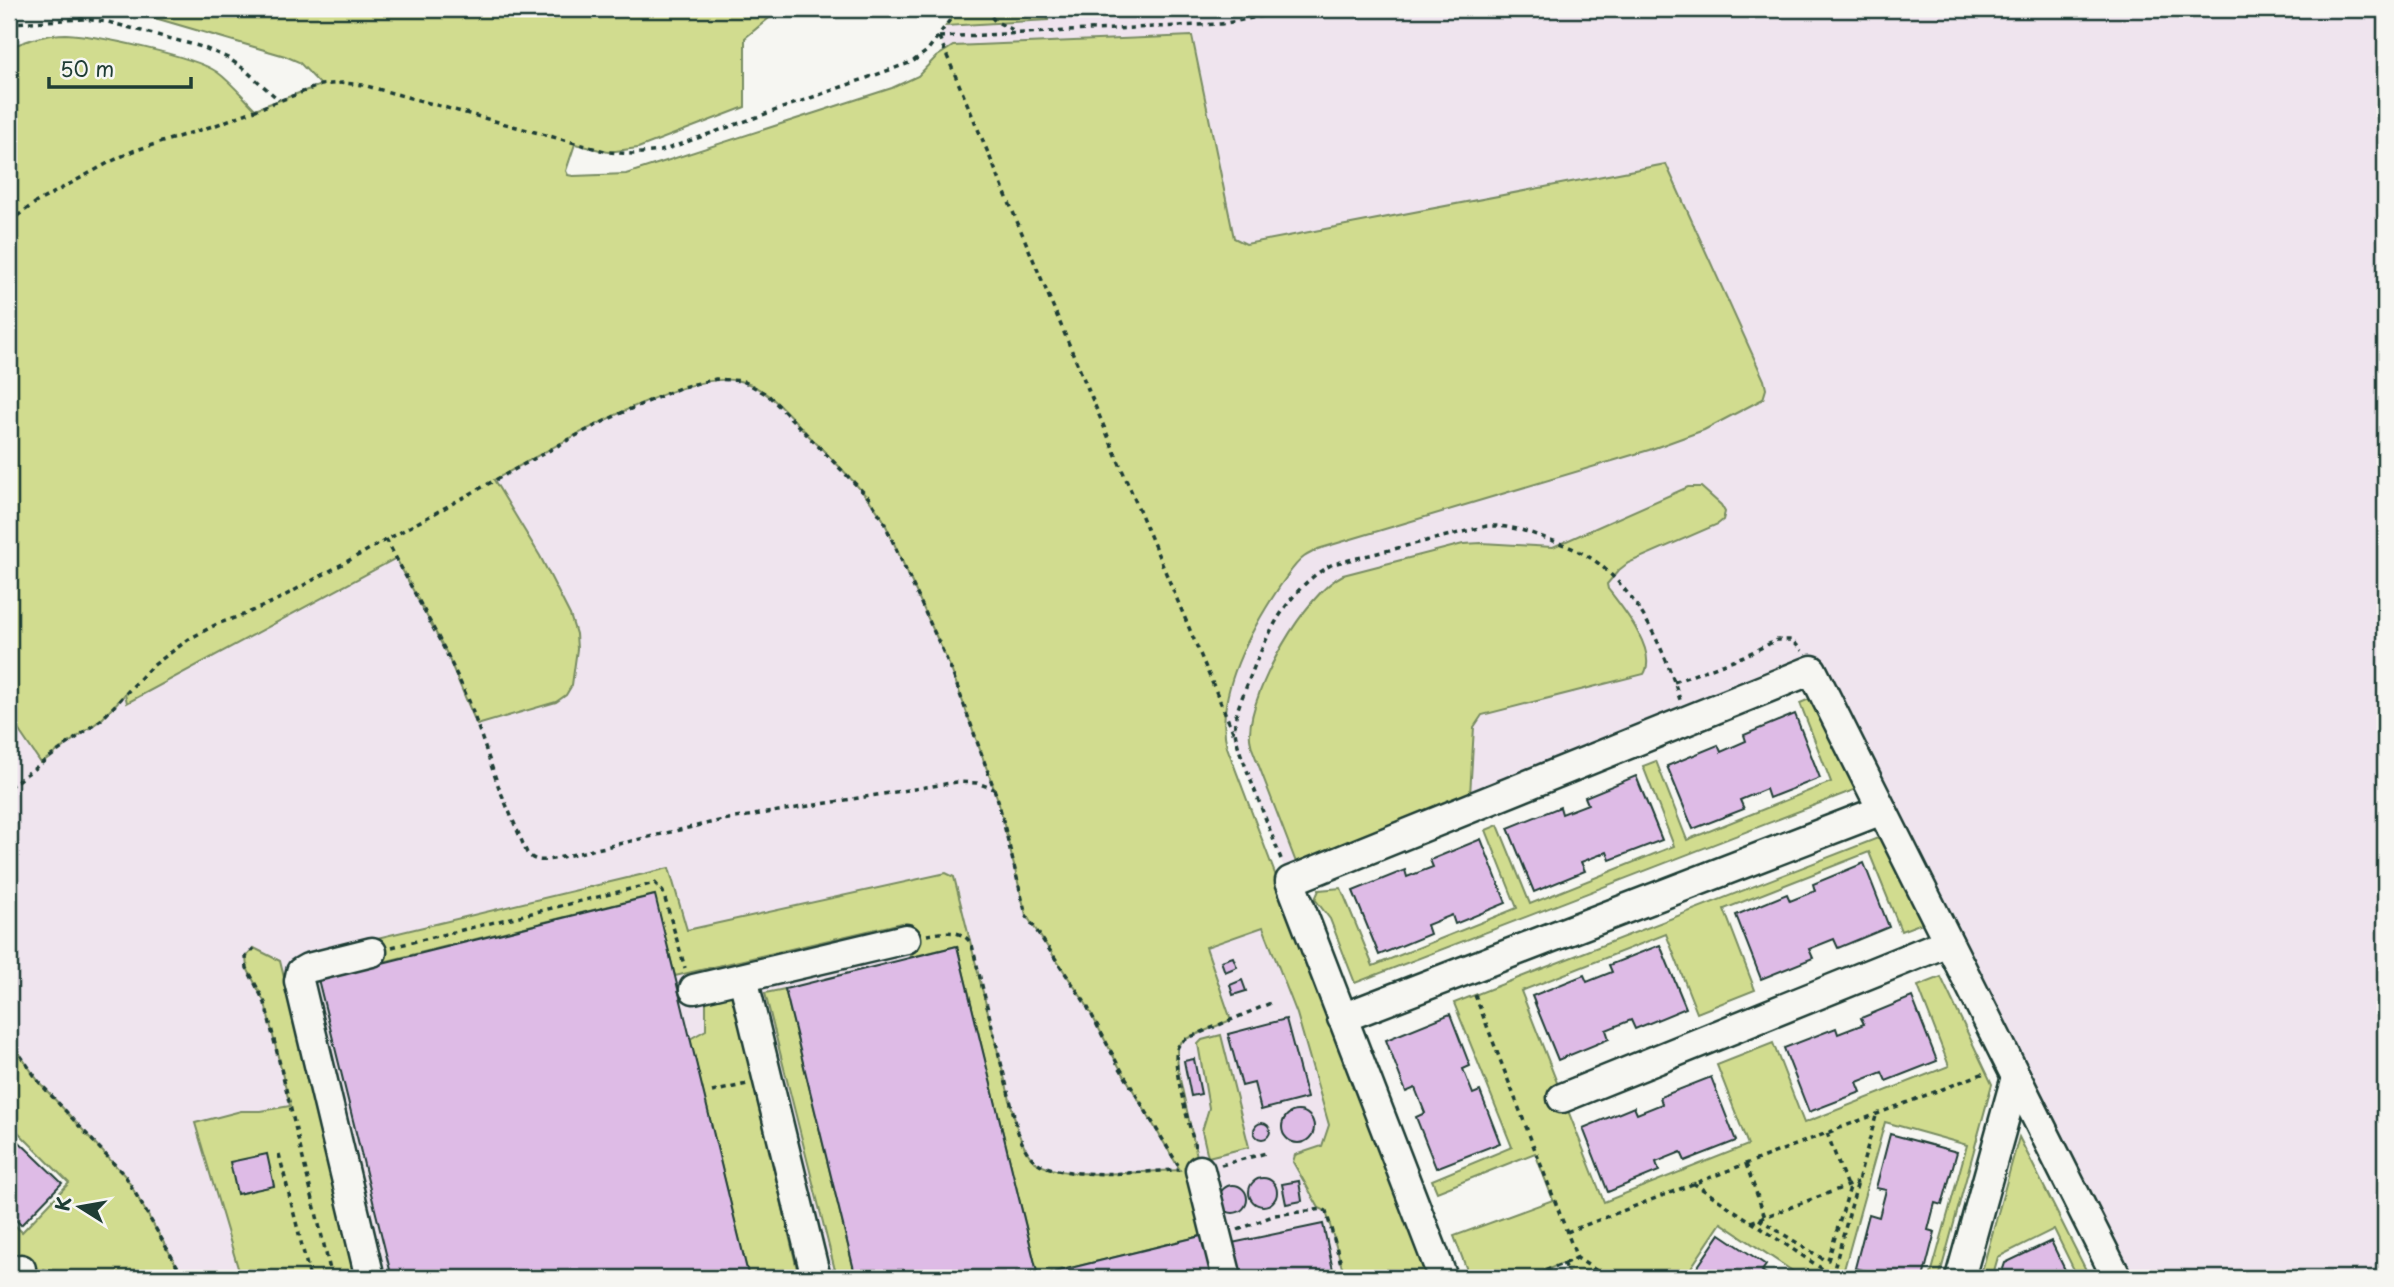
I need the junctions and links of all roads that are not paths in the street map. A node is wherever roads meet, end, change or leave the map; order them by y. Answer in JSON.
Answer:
{"nodes":[{"id":1,"x":1882,"y":810,"type":"junction"},
{"id":2,"x":906,"y":939,"type":"road end"},
{"id":3,"x":1948,"y":942,"type":"junction"},
{"id":4,"x":372,"y":952,"type":"road end"},
{"id":5,"x":743,"y":978,"type":"junction"},
{"id":6,"x":694,"y":989,"type":"road end"},
{"id":7,"x":1342,"y":1017,"type":"junction"},
{"id":8,"x":2016,"y":1077,"type":"junction"},
{"id":9,"x":1562,"y":1098,"type":"dead end"},
{"id":10,"x":1190,"y":1170,"type":"road end"},
{"id":11,"x":370,"y":1278,"type":"edge"},
{"id":12,"x":816,"y":1278,"type":"edge"},
{"id":13,"x":1227,"y":1278,"type":"edge"},
{"id":14,"x":1443,"y":1278,"type":"edge"},
{"id":15,"x":1961,"y":1278,"type":"edge"},
{"id":16,"x":2117,"y":1278,"type":"edge"}],
"edges":[{"from":1,"to":3,"type":"street"},
{"from":1,"to":7,"type":"street"},
{"from":1,"to":7,"type":"street"},
{"from":2,"to":5,"type":"street"},
{"from":3,"to":8,"type":"street"},
{"from":3,"to":9,"type":"street"},
{"from":4,"to":11,"type":"street"},
{"from":5,"to":6,"type":"street"},
{"from":5,"to":12,"type":"street"},
{"from":7,"to":14,"type":"street"},
{"from":8,"to":15,"type":"street"},
{"from":8,"to":16,"type":"street"},
{"from":10,"to":13,"type":"street"}]}
